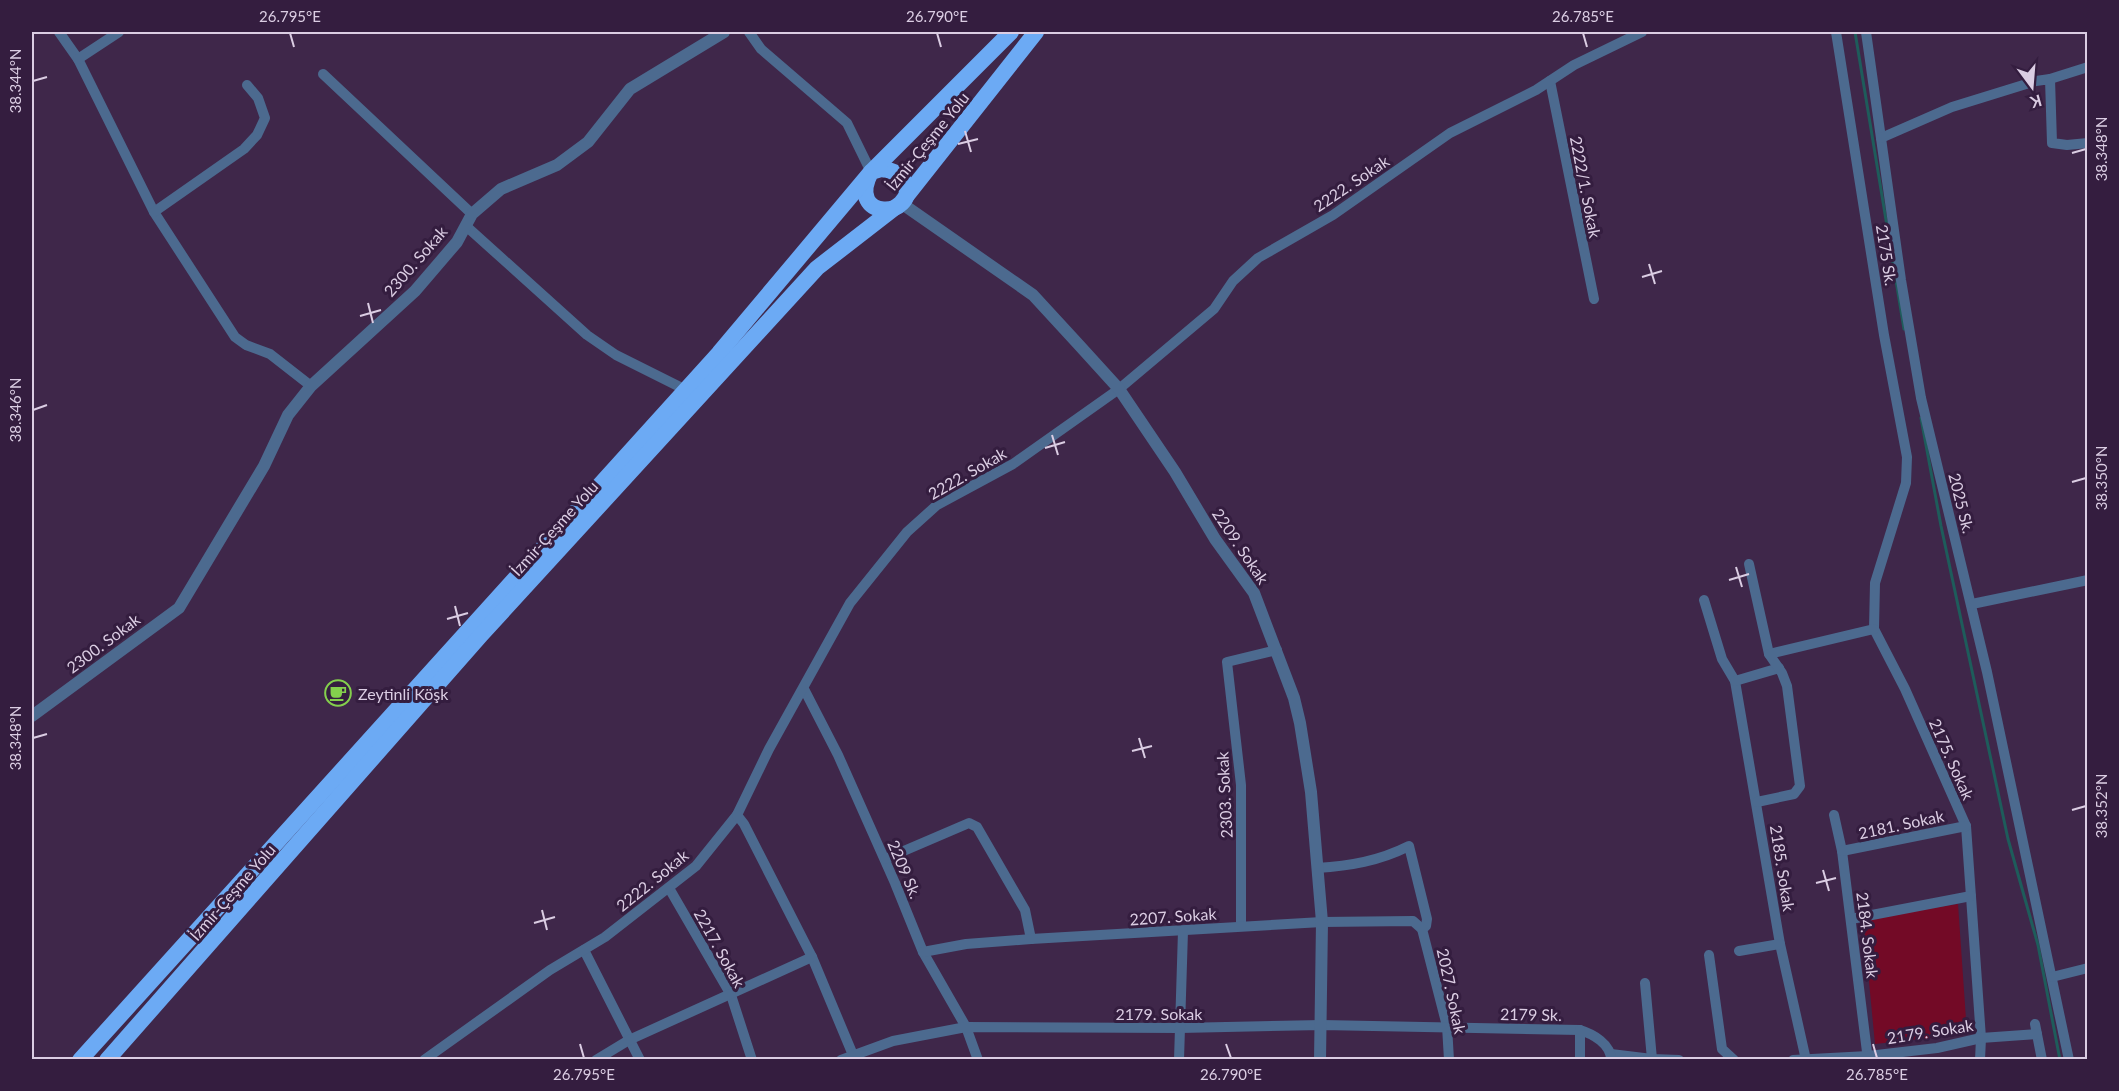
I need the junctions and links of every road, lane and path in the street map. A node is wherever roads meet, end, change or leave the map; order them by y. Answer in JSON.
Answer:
{"nodes":[{"id":1,"x":59,"y":32,"type":"edge"},
{"id":2,"x":119,"y":32,"type":"edge"},
{"id":3,"x":724,"y":32,"type":"edge"},
{"id":4,"x":749,"y":32,"type":"edge"},
{"id":5,"x":1011,"y":32,"type":"edge"},
{"id":6,"x":1036,"y":32,"type":"edge"},
{"id":7,"x":1642,"y":32,"type":"edge"},
{"id":8,"x":1836,"y":32,"type":"edge"},
{"id":9,"x":1866,"y":32,"type":"edge"},
{"id":10,"x":78,"y":59,"type":"junction"},
{"id":11,"x":2088,"y":67,"type":"edge"},
{"id":12,"x":323,"y":74,"type":"dead end"},
{"id":13,"x":2050,"y":79,"type":"junction"},
{"id":14,"x":1550,"y":81,"type":"junction"},
{"id":15,"x":247,"y":85,"type":"dead end"},
{"id":16,"x":1881,"y":138,"type":"junction"},
{"id":17,"x":2088,"y":142,"type":"edge"},
{"id":18,"x":871,"y":172,"type":"junction"},
{"id":19,"x":901,"y":203,"type":"junction"},
{"id":20,"x":154,"y":212,"type":"junction"},
{"id":21,"x":472,"y":214,"type":"junction"},
{"id":22,"x":466,"y":226,"type":"junction"},
{"id":23,"x":1594,"y":299,"type":"dead end"},
{"id":24,"x":310,"y":386,"type":"junction"},
{"id":25,"x":1119,"y":388,"type":"junction"},
{"id":26,"x":686,"y":390,"type":"junction"},
{"id":27,"x":1906,"y":483,"type":"joint"},
{"id":28,"x":1749,"y":564,"type":"dead end"},
{"id":29,"x":2088,"y":580,"type":"edge"},
{"id":30,"x":1704,"y":600,"type":"dead end"},
{"id":31,"x":1972,"y":604,"type":"junction"},
{"id":32,"x":1874,"y":629,"type":"junction"},
{"id":33,"x":1277,"y":650,"type":"junction"},
{"id":34,"x":1769,"y":654,"type":"junction"},
{"id":35,"x":1779,"y":668,"type":"junction"},
{"id":36,"x":1736,"y":681,"type":"junction"},
{"id":37,"x":804,"y":689,"type":"junction"},
{"id":38,"x":32,"y":716,"type":"edge"},
{"id":39,"x":1757,"y":802,"type":"junction"},
{"id":40,"x":737,"y":814,"type":"junction"},
{"id":41,"x":1834,"y":815,"type":"dead end"},
{"id":42,"x":1966,"y":826,"type":"junction"},
{"id":43,"x":1842,"y":851,"type":"junction"},
{"id":44,"x":885,"y":859,"type":"junction"},
{"id":45,"x":1317,"y":868,"type":"junction"},
{"id":46,"x":669,"y":888,"type":"junction"},
{"id":47,"x":1971,"y":896,"type":"junction"},
{"id":48,"x":1851,"y":919,"type":"junction"},
{"id":49,"x":1322,"y":922,"type":"junction"},
{"id":50,"x":1242,"y":926,"type":"junction"},
{"id":51,"x":1422,"y":929,"type":"junction"},
{"id":52,"x":1183,"y":931,"type":"junction"},
{"id":53,"x":1031,"y":939,"type":"junction"},
{"id":54,"x":1780,"y":944,"type":"junction"},
{"id":55,"x":584,"y":950,"type":"junction"},
{"id":56,"x":1739,"y":951,"type":"dead end"},
{"id":57,"x":923,"y":952,"type":"junction"},
{"id":58,"x":1709,"y":955,"type":"dead end"},
{"id":59,"x":812,"y":957,"type":"junction"},
{"id":60,"x":2088,"y":968,"type":"edge"},
{"id":61,"x":2052,"y":977,"type":"junction"},
{"id":62,"x":1645,"y":983,"type":"dead end"},
{"id":63,"x":731,"y":995,"type":"junction"},
{"id":64,"x":1322,"y":1025,"type":"junction"},
{"id":65,"x":1447,"y":1026,"type":"junction"},
{"id":66,"x":966,"y":1027,"type":"junction"},
{"id":67,"x":1180,"y":1028,"type":"junction"},
{"id":68,"x":1481,"y":1028,"type":"joint"},
{"id":69,"x":1580,"y":1030,"type":"junction"},
{"id":70,"x":1981,"y":1038,"type":"junction"},
{"id":71,"x":629,"y":1040,"type":"junction"},
{"id":72,"x":1937,"y":1054,"type":"edge"},
{"id":73,"x":854,"y":1055,"type":"junction"},
{"id":74,"x":1611,"y":1057,"type":"edge"},
{"id":75,"x":1868,"y":1058,"type":"edge"},
{"id":76,"x":80,"y":1059,"type":"edge"},
{"id":77,"x":107,"y":1059,"type":"edge"},
{"id":78,"x":424,"y":1059,"type":"edge"},
{"id":79,"x":596,"y":1059,"type":"edge"},
{"id":80,"x":640,"y":1059,"type":"edge"},
{"id":81,"x":752,"y":1059,"type":"edge"},
{"id":82,"x":842,"y":1059,"type":"edge"},
{"id":83,"x":978,"y":1059,"type":"edge"},
{"id":84,"x":1179,"y":1059,"type":"edge"},
{"id":85,"x":1320,"y":1059,"type":"edge"},
{"id":86,"x":1449,"y":1059,"type":"edge"},
{"id":87,"x":1580,"y":1059,"type":"edge"},
{"id":88,"x":1652,"y":1059,"type":"edge"},
{"id":89,"x":1677,"y":1059,"type":"edge"},
{"id":90,"x":1734,"y":1059,"type":"edge"},
{"id":91,"x":1793,"y":1059,"type":"edge"},
{"id":92,"x":1806,"y":1059,"type":"edge"},
{"id":93,"x":1980,"y":1059,"type":"edge"},
{"id":94,"x":2042,"y":1059,"type":"edge"},
{"id":95,"x":2069,"y":1059,"type":"edge"}],
"edges":[{"from":1,"to":10,"type":"street"},
{"from":2,"to":10,"type":"street"},
{"from":3,"to":21,"type":"street","name":"2300. Sokak"},
{"from":4,"to":18,"type":"street"},
{"from":5,"to":18,"type":"highway","name":"İzmir-Çeşme Yolu"},
{"from":6,"to":19,"type":"highway","name":"İzmir-Çeşme Yolu"},
{"from":7,"to":14,"type":"street","name":"2222. Sokak"},
{"from":8,"to":27,"type":"street","name":"2175 Sk."},
{"from":9,"to":16,"type":"street","name":"2025 Sk."},
{"from":10,"to":20,"type":"street"},
{"from":11,"to":13,"type":"street"},
{"from":12,"to":21,"type":"street"},
{"from":13,"to":16,"type":"street"},
{"from":13,"to":17,"type":"street"},
{"from":14,"to":23,"type":"street","name":"2222/1. Sokak"},
{"from":14,"to":25,"type":"street","name":"2222. Sokak"},
{"from":15,"to":20,"type":"street"},
{"from":16,"to":31,"type":"street","name":"2025 Sk."},
{"from":18,"to":19,"type":"highway"},
{"from":18,"to":19,"type":"highway"},
{"from":18,"to":26,"type":"highway","name":"İzmir-Çeşme Yolu"},
{"from":19,"to":25,"type":"street","name":"2209. Sokak"},
{"from":19,"to":77,"type":"highway","name":"İzmir-Çeşme Yolu"},
{"from":20,"to":24,"type":"street"},
{"from":21,"to":22,"type":"street","name":"2300. Sokak"},
{"from":22,"to":24,"type":"street","name":"2300. Sokak"},
{"from":22,"to":26,"type":"street"},
{"from":24,"to":38,"type":"street","name":"2300. Sokak"},
{"from":25,"to":33,"type":"street","name":"2209. Sokak"},
{"from":25,"to":37,"type":"street","name":"2222. Sokak"},
{"from":26,"to":76,"type":"highway","name":"İzmir-Çeşme Yolu"},
{"from":27,"to":32,"type":"street","name":"2175. Sokak"},
{"from":28,"to":34,"type":"street"},
{"from":29,"to":31,"type":"street"},
{"from":30,"to":36,"type":"street"},
{"from":31,"to":61,"type":"street","name":"2025 Sk."},
{"from":32,"to":34,"type":"street"},
{"from":32,"to":42,"type":"street","name":"2175. Sokak"},
{"from":33,"to":45,"type":"street","name":"2209. Sokak"},
{"from":33,"to":50,"type":"street","name":"2303. Sokak"},
{"from":34,"to":35,"type":"street"},
{"from":35,"to":36,"type":"street"},
{"from":35,"to":39,"type":"street"},
{"from":36,"to":39,"type":"street","name":"2185. Sokak"},
{"from":37,"to":40,"type":"street","name":"2222. Sokak"},
{"from":37,"to":44,"type":"street","name":"2209 Sk."},
{"from":39,"to":54,"type":"street","name":"2185. Sokak"},
{"from":40,"to":46,"type":"street","name":"2222. Sokak"},
{"from":40,"to":59,"type":"street"},
{"from":41,"to":43,"type":"street","name":"2184. Sokak"},
{"from":42,"to":43,"type":"street","name":"2181. Sokak"},
{"from":42,"to":47,"type":"street","name":"2175. Sokak"},
{"from":43,"to":48,"type":"street","name":"2184. Sokak"},
{"from":44,"to":53,"type":"street"},
{"from":44,"to":57,"type":"street","name":"2209 Sk."},
{"from":45,"to":49,"type":"street","name":"2209. Sokak"},
{"from":45,"to":51,"type":"street","name":"2027. Sokak"},
{"from":46,"to":55,"type":"street","name":"2222. Sokak"},
{"from":46,"to":63,"type":"street","name":"2217. Sokak"},
{"from":47,"to":48,"type":"street"},
{"from":47,"to":70,"type":"street","name":"2175. Sokak"},
{"from":48,"to":75,"type":"street","name":"2184. Sokak"},
{"from":49,"to":50,"type":"street","name":"2207. Sokak"},
{"from":49,"to":51,"type":"street","name":"2207. Sokak"},
{"from":49,"to":64,"type":"street","name":"2209. Sokak"},
{"from":50,"to":52,"type":"street","name":"2207. Sokak"},
{"from":51,"to":65,"type":"street","name":"2027. Sokak"},
{"from":52,"to":53,"type":"street","name":"2207. Sokak"},
{"from":52,"to":67,"type":"street"},
{"from":53,"to":57,"type":"street","name":"2207. Sokak"},
{"from":54,"to":56,"type":"street"},
{"from":54,"to":92,"type":"street","name":"2185. Sokak"},
{"from":55,"to":71,"type":"street"},
{"from":55,"to":78,"type":"street","name":"2222. Sokak"},
{"from":57,"to":66,"type":"street","name":"2209 Sk."},
{"from":58,"to":90,"type":"street"},
{"from":59,"to":63,"type":"street"},
{"from":59,"to":73,"type":"street"},
{"from":60,"to":61,"type":"street"},
{"from":61,"to":95,"type":"street","name":"2025 Sk."},
{"from":62,"to":88,"type":"street"},
{"from":63,"to":71,"type":"street"},
{"from":63,"to":81,"type":"street","name":"2217. Sokak"},
{"from":64,"to":65,"type":"street","name":"2179. Sokak"},
{"from":64,"to":67,"type":"street","name":"2179. Sokak"},
{"from":64,"to":85,"type":"street","name":"2209. Sokak"},
{"from":65,"to":68,"type":"street","name":"2179. Sokak"},
{"from":65,"to":86,"type":"street","name":"2027. Sokak"},
{"from":66,"to":67,"type":"street","name":"2179. Sokak"},
{"from":66,"to":73,"type":"street","name":"2179. Sokak"},
{"from":66,"to":83,"type":"street","name":"2209 Sk."},
{"from":67,"to":84,"type":"street"},
{"from":68,"to":69,"type":"street","name":"2179 Sk."},
{"from":69,"to":74,"type":"street"},
{"from":69,"to":87,"type":"street"},
{"from":70,"to":72,"type":"street","name":"2179. Sokak"},
{"from":70,"to":93,"type":"street","name":"2175. Sokak"},
{"from":70,"to":94,"type":"street","name":"2179. Sokak"},
{"from":71,"to":79,"type":"street"},
{"from":71,"to":80,"type":"street"},
{"from":72,"to":75,"type":"street","name":"2179. Sokak"},
{"from":73,"to":82,"type":"street","name":"2179. Sokak"},
{"from":74,"to":88,"type":"street"},
{"from":75,"to":92,"type":"street","name":"2179. Sokak"},
{"from":88,"to":89,"type":"street"},
{"from":91,"to":92,"type":"street","name":"2179. Sokak"}]}
